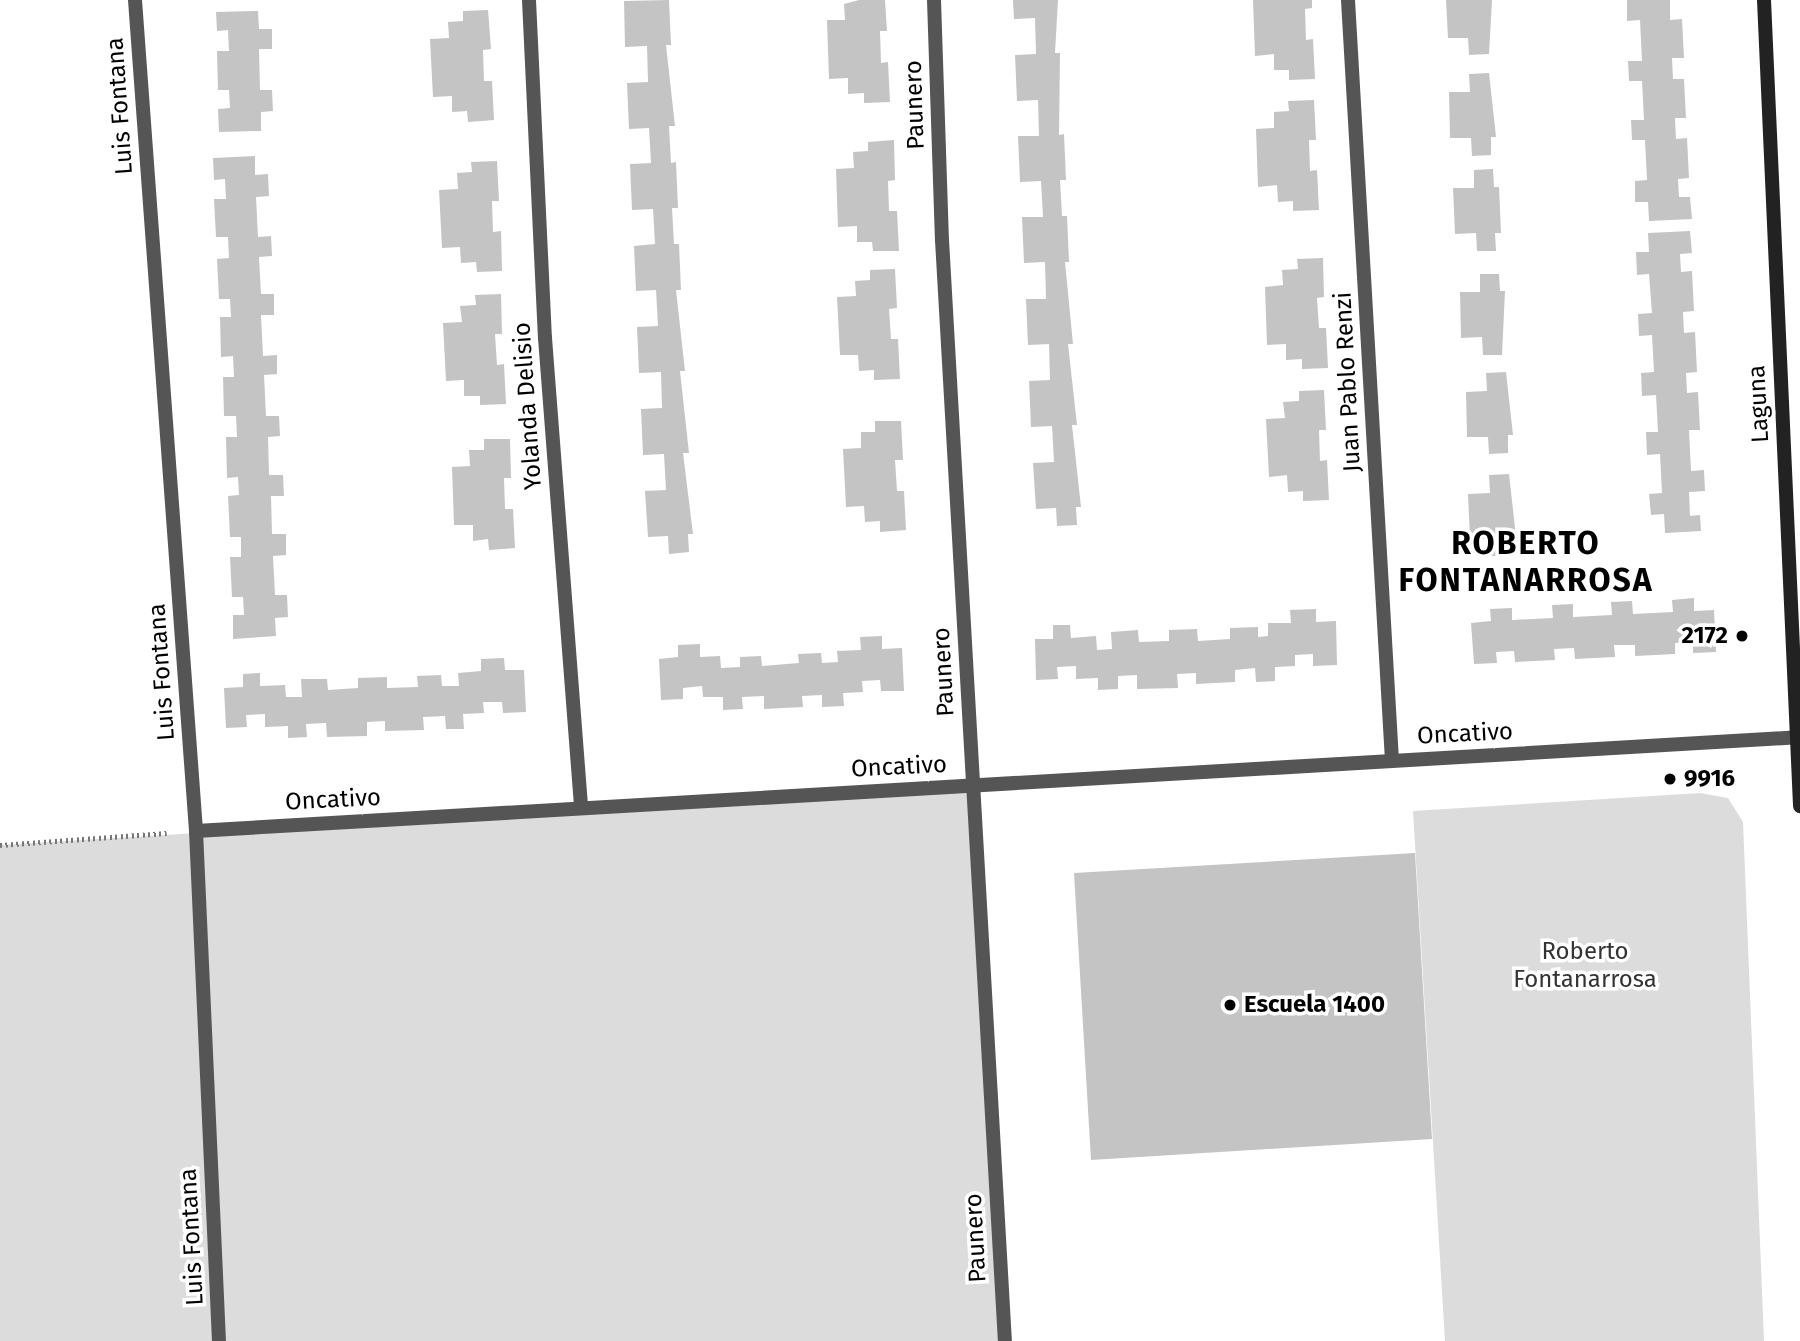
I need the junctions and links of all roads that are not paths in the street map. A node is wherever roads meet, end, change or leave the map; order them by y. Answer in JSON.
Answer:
{"nodes":[{"id":1,"x":135,"y":0,"type":"edge"},
{"id":2,"x":529,"y":0,"type":"edge"},
{"id":3,"x":934,"y":0,"type":"edge"},
{"id":4,"x":1348,"y":0,"type":"edge"},
{"id":5,"x":1764,"y":0,"type":"edge"},
{"id":6,"x":1798,"y":737,"type":"edge"},
{"id":7,"x":1392,"y":761,"type":"junction"},
{"id":8,"x":972,"y":786,"type":"junction"},
{"id":9,"x":1800,"y":806,"type":"edge"},
{"id":10,"x":581,"y":808,"type":"junction"},
{"id":11,"x":196,"y":831,"type":"junction"},
{"id":12,"x":219,"y":1341,"type":"edge"},
{"id":13,"x":1005,"y":1341,"type":"edge"}],
"edges":[{"from":1,"to":11,"type":"street","name":"Luis Fontana"},
{"from":2,"to":10,"type":"street","name":"Yolanda Delisio"},
{"from":3,"to":8,"type":"street","name":"Paunero"},
{"from":4,"to":7,"type":"street","name":"Juan Pablo Renzi"},
{"from":5,"to":6,"type":"street","name":"Laguna"},
{"from":6,"to":7,"type":"street","name":"Oncativo"},
{"from":6,"to":9,"type":"street","name":"Laguna"},
{"from":7,"to":8,"type":"street","name":"Oncativo"},
{"from":8,"to":10,"type":"street","name":"Oncativo"},
{"from":8,"to":13,"type":"street","name":"Paunero"},
{"from":10,"to":11,"type":"street","name":"Oncativo"},
{"from":11,"to":12,"type":"street","name":"Luis Fontana"}]}
